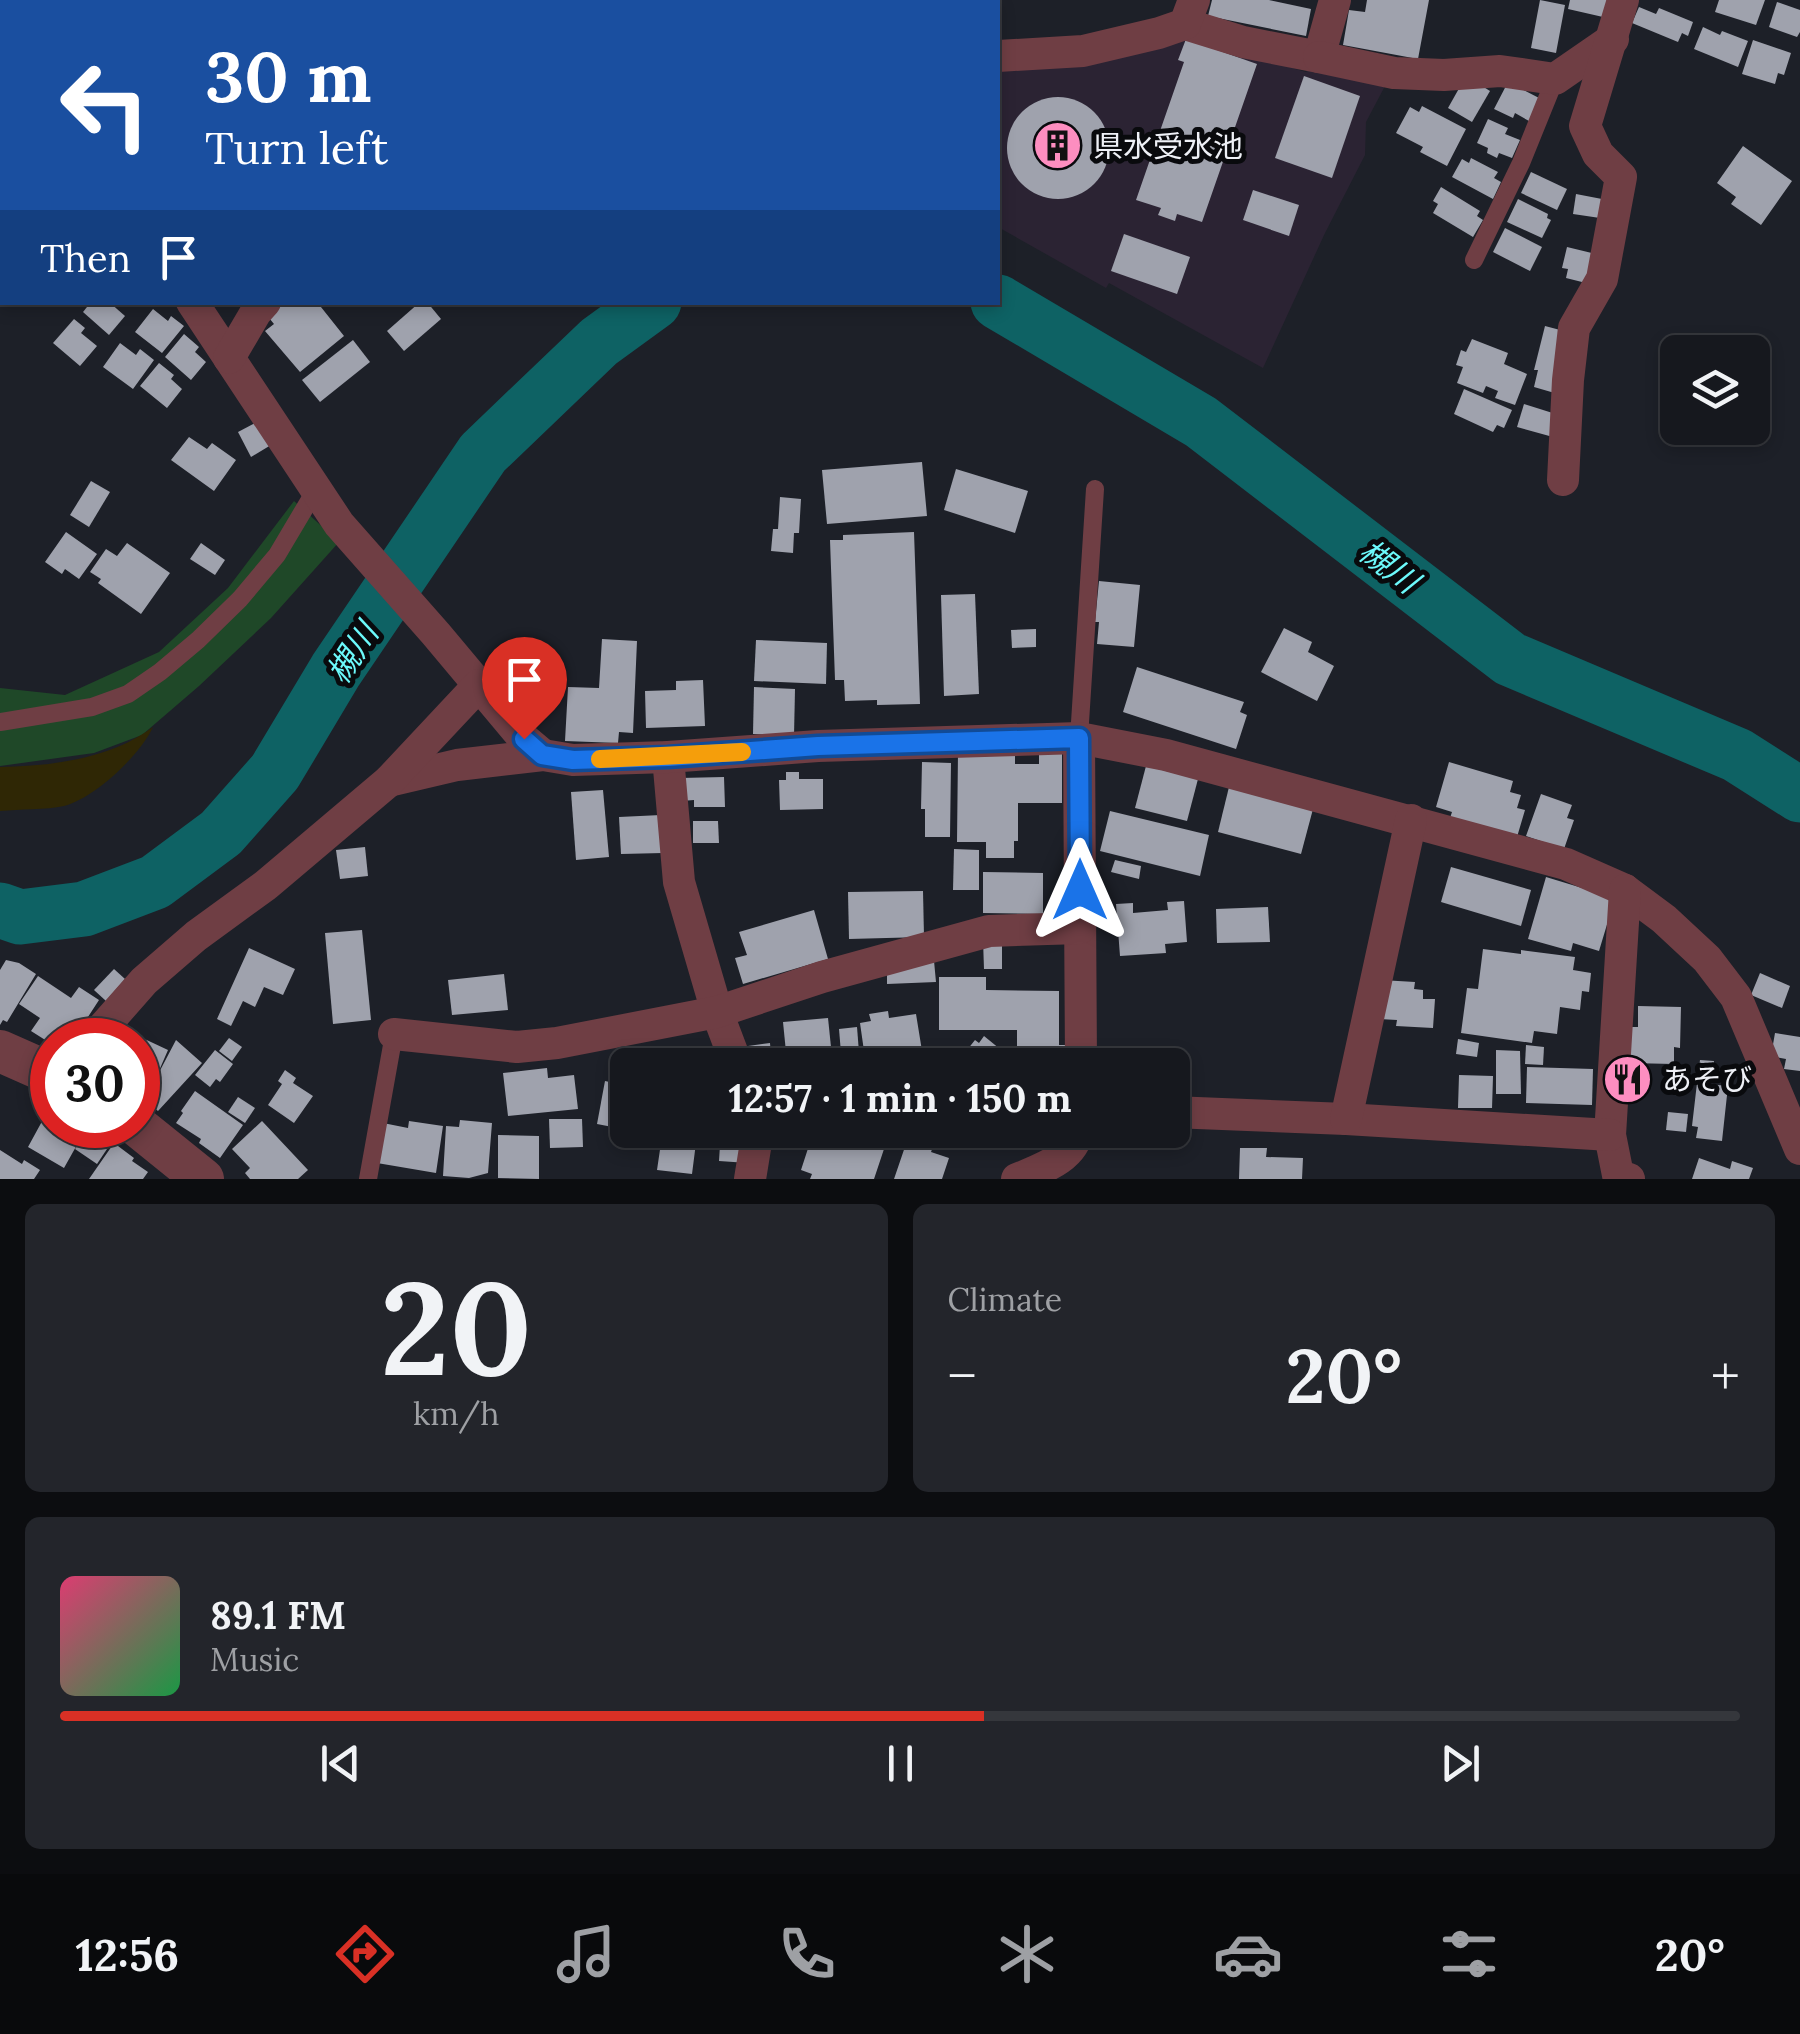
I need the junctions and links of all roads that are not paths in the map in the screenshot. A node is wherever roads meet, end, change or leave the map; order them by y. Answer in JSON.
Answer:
{"nodes":[{"id":1,"x":1335,"y":0,"type":"edge"},
{"id":2,"x":1624,"y":0,"type":"edge"},
{"id":3,"x":1190,"y":12,"type":"edge"},
{"id":4,"x":1613,"y":39,"type":"junction"},
{"id":5,"x":1000,"y":56,"type":"edge"},
{"id":6,"x":1318,"y":57,"type":"junction"},
{"id":7,"x":1555,"y":79,"type":"junction"},
{"id":8,"x":1474,"y":260,"type":"dead end"},
{"id":9,"x":194,"y":305,"type":"edge"},
{"id":10,"x":262,"y":305,"type":"edge"},
{"id":11,"x":230,"y":358,"type":"junction"},
{"id":12,"x":1563,"y":480,"type":"dead end"},
{"id":13,"x":1095,"y":489,"type":"dead end"},
{"id":14,"x":315,"y":491,"type":"junction"},
{"id":15,"x":479,"y":685,"type":"junction"},
{"id":16,"x":0,"y":722,"type":"edge"},
{"id":17,"x":1079,"y":738,"type":"junction"},
{"id":18,"x":542,"y":755,"type":"junction"},
{"id":19,"x":668,"y":757,"type":"junction"},
{"id":20,"x":390,"y":782,"type":"junction"},
{"id":21,"x":1411,"y":820,"type":"junction"},
{"id":22,"x":1625,"y":890,"type":"junction"},
{"id":23,"x":1080,"y":928,"type":"junction"},
{"id":24,"x":717,"y":1012,"type":"junction"},
{"id":25,"x":111,"y":1018,"type":"edge"},
{"id":26,"x":394,"y":1034,"type":"joint"},
{"id":27,"x":731,"y":1048,"type":"edge"},
{"id":28,"x":1081,"y":1048,"type":"edge"},
{"id":29,"x":0,"y":1051,"type":"edge"},
{"id":30,"x":30,"y":1064,"type":"edge"},
{"id":31,"x":1190,"y":1113,"type":"edge"},
{"id":32,"x":1346,"y":1118,"type":"junction"},
{"id":33,"x":1610,"y":1134,"type":"junction"},
{"id":34,"x":160,"y":1145,"type":"edge"},
{"id":35,"x":755,"y":1148,"type":"edge"},
{"id":36,"x":1069,"y":1148,"type":"edge"},
{"id":37,"x":1800,"y":1149,"type":"edge"},
{"id":38,"x":202,"y":1179,"type":"edge"},
{"id":39,"x":368,"y":1179,"type":"edge"},
{"id":40,"x":750,"y":1179,"type":"edge"},
{"id":41,"x":1017,"y":1179,"type":"edge"},
{"id":42,"x":1628,"y":1179,"type":"edge"}],
"edges":[{"from":1,"to":6,"type":"street"},
{"from":2,"to":4,"type":"street"},
{"from":3,"to":5,"type":"street"},
{"from":3,"to":6,"type":"street"},
{"from":4,"to":7,"type":"street"},
{"from":4,"to":12,"type":"street"},
{"from":6,"to":7,"type":"street"},
{"from":7,"to":8,"type":"lane"},
{"from":9,"to":11,"type":"street"},
{"from":10,"to":11,"type":"street"},
{"from":11,"to":14,"type":"street"},
{"from":13,"to":17,"type":"lane"},
{"from":14,"to":15,"type":"street"},
{"from":14,"to":16,"type":"lane"},
{"from":15,"to":18,"type":"street"},
{"from":15,"to":20,"type":"street"},
{"from":17,"to":19,"type":"street"},
{"from":17,"to":21,"type":"street"},
{"from":17,"to":23,"type":"street"},
{"from":18,"to":19,"type":"street"},
{"from":18,"to":20,"type":"street"},
{"from":19,"to":24,"type":"street"},
{"from":20,"to":25,"type":"street"},
{"from":21,"to":22,"type":"street"},
{"from":21,"to":32,"type":"street"},
{"from":22,"to":33,"type":"street"},
{"from":22,"to":37,"type":"street"},
{"from":23,"to":24,"type":"street"},
{"from":23,"to":28,"type":"street"},
{"from":24,"to":26,"type":"street"},
{"from":24,"to":27,"type":"street"},
{"from":26,"to":39,"type":"lane"},
{"from":29,"to":30,"type":"street"},
{"from":31,"to":32,"type":"street"},
{"from":32,"to":33,"type":"street"},
{"from":33,"to":42,"type":"street"},
{"from":34,"to":38,"type":"street"},
{"from":35,"to":40,"type":"street"},
{"from":36,"to":41,"type":"street"}]}
